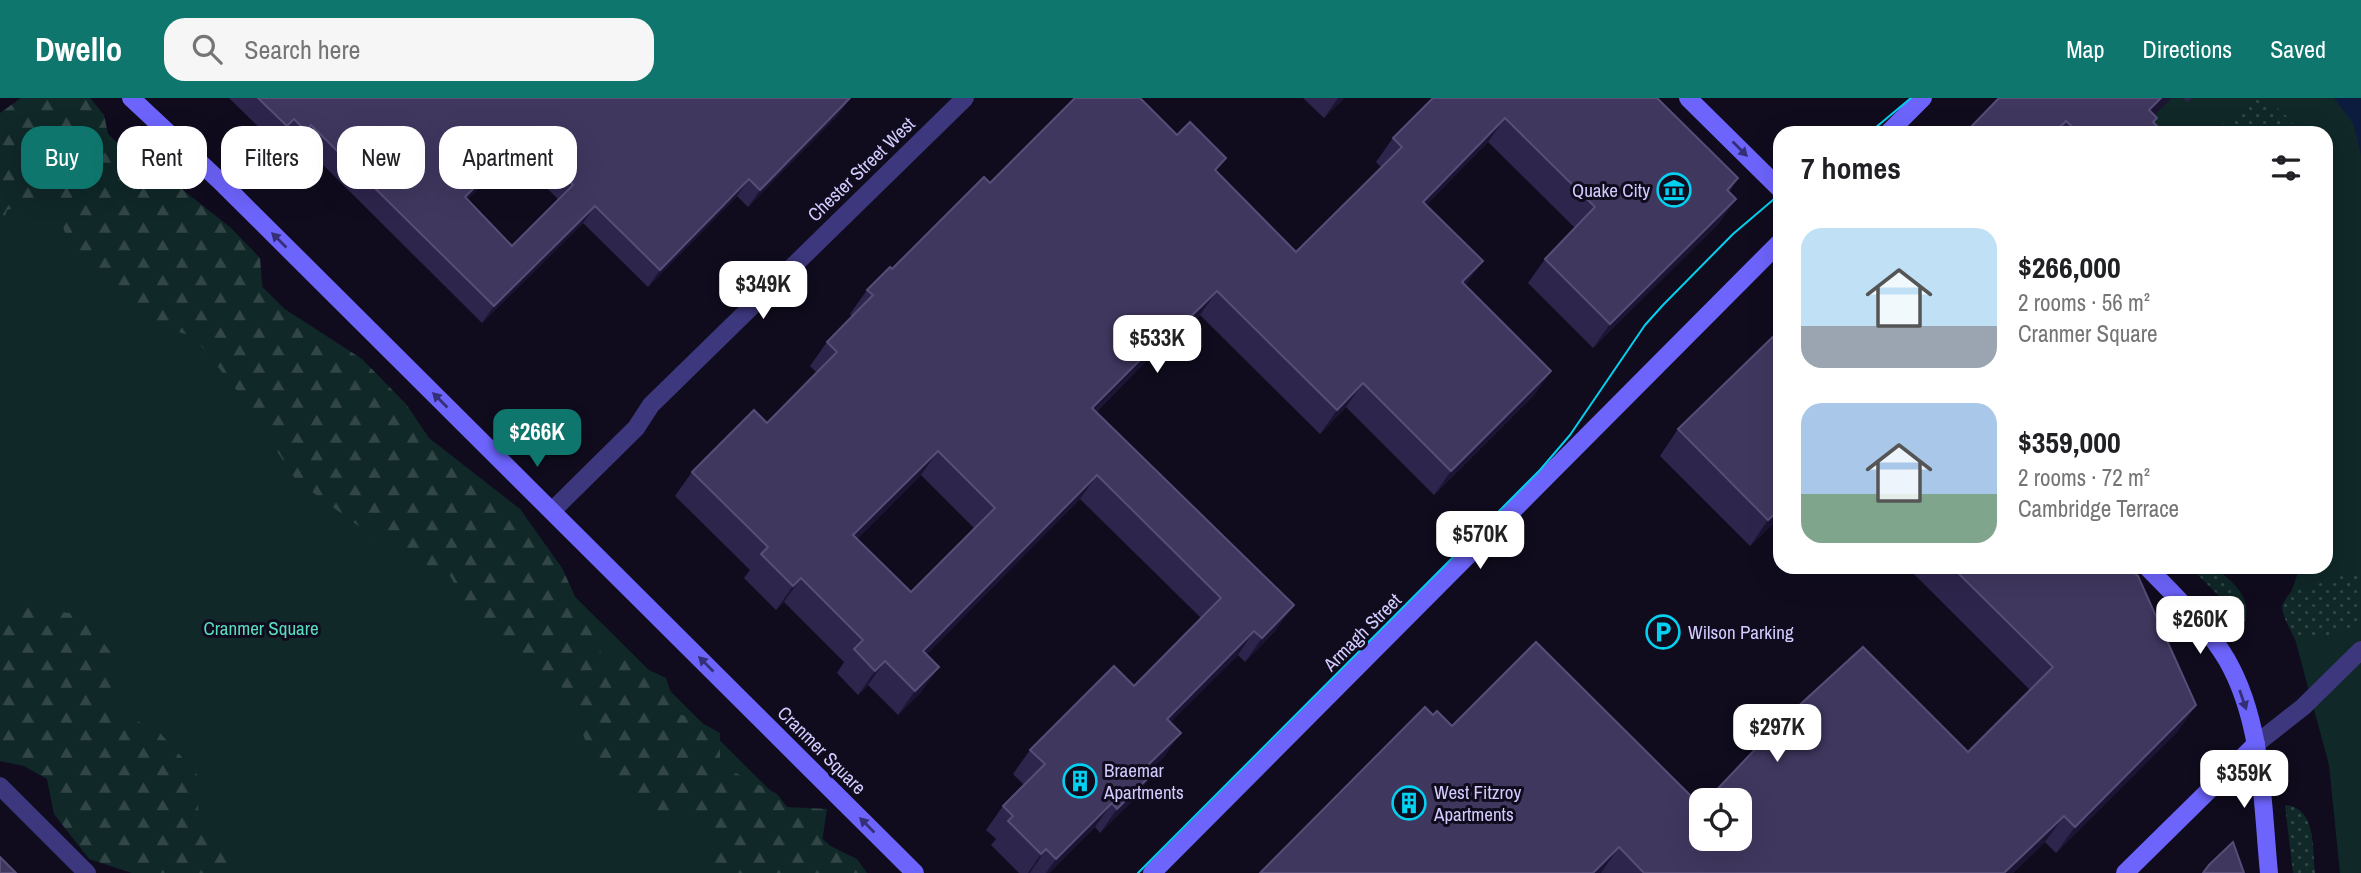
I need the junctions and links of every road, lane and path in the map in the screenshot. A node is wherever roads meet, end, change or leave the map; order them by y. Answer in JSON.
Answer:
{"nodes":[{"id":1,"x":131,"y":98,"type":"edge"},
{"id":2,"x":965,"y":98,"type":"edge"},
{"id":3,"x":1688,"y":98,"type":"edge"},
{"id":4,"x":1923,"y":98,"type":"edge"},
{"id":5,"x":1895,"y":126,"type":"edge"},
{"id":6,"x":1773,"y":181,"type":"edge"},
{"id":7,"x":1773,"y":249,"type":"edge"},
{"id":8,"x":552,"y":512,"type":"junction"},
{"id":9,"x":2153,"y":574,"type":"edge"},
{"id":10,"x":2361,"y":650,"type":"edge"},
{"id":11,"x":2256,"y":744,"type":"junction"},
{"id":12,"x":0,"y":786,"type":"edge"},
{"id":13,"x":87,"y":873,"type":"edge"},
{"id":14,"x":915,"y":873,"type":"edge"},
{"id":15,"x":1152,"y":873,"type":"edge"},
{"id":16,"x":2125,"y":873,"type":"edge"},
{"id":17,"x":2269,"y":873,"type":"edge"}],
"edges":[{"from":8,"to":1,"type":"main road","name":"Cranmer Square","one_way":true},
{"from":2,"to":8,"type":"street","name":"Chester Street West"},
{"from":3,"to":6,"type":"main road","one_way":true},
{"from":4,"to":5,"type":"main road"},
{"from":7,"to":15,"type":"main road","name":"Armagh Street"},
{"from":14,"to":8,"type":"main road","name":"Cranmer Square","one_way":true},
{"from":9,"to":11,"type":"main road","one_way":true},
{"from":10,"to":11,"type":"street"},
{"from":11,"to":16,"type":"main road"},
{"from":11,"to":17,"type":"main road"},
{"from":12,"to":13,"type":"street"}]}
